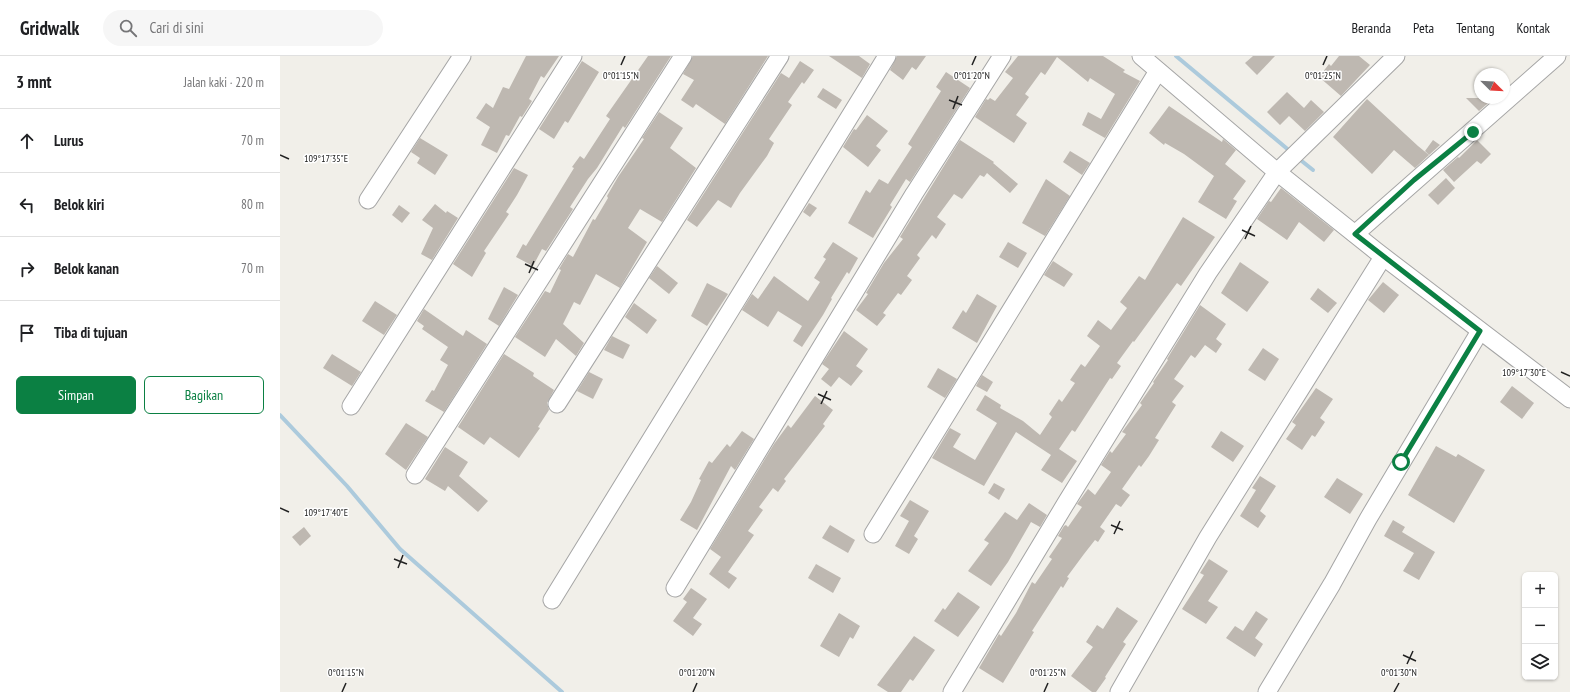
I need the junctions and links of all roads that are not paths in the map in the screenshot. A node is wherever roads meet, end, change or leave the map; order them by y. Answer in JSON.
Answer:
{"nodes":[{"id":1,"x":462,"y":56,"type":"edge"},
{"id":2,"x":574,"y":56,"type":"edge"},
{"id":3,"x":683,"y":56,"type":"edge"},
{"id":4,"x":780,"y":56,"type":"edge"},
{"id":5,"x":887,"y":56,"type":"edge"},
{"id":6,"x":1002,"y":56,"type":"edge"},
{"id":7,"x":1141,"y":56,"type":"edge"},
{"id":8,"x":1396,"y":56,"type":"edge"},
{"id":9,"x":1557,"y":56,"type":"edge"},
{"id":10,"x":1158,"y":71,"type":"junction"},
{"id":11,"x":1288,"y":162,"type":"junction"},
{"id":12,"x":368,"y":200,"type":"dead end"},
{"id":13,"x":1355,"y":234,"type":"junction"},
{"id":14,"x":1383,"y":257,"type":"junction"},
{"id":15,"x":1480,"y":331,"type":"junction"},
{"id":16,"x":1570,"y":399,"type":"edge"},
{"id":17,"x":558,"y":404,"type":"dead end"},
{"id":18,"x":351,"y":406,"type":"dead end"},
{"id":19,"x":415,"y":475,"type":"dead end"},
{"id":20,"x":873,"y":534,"type":"dead end"},
{"id":21,"x":675,"y":588,"type":"dead end"},
{"id":22,"x":552,"y":600,"type":"dead end"},
{"id":23,"x":952,"y":692,"type":"edge"},
{"id":24,"x":1119,"y":692,"type":"edge"},
{"id":25,"x":1267,"y":692,"type":"edge"}],
"edges":[{"from":1,"to":12,"type":"street"},
{"from":2,"to":18,"type":"street"},
{"from":3,"to":19,"type":"street"},
{"from":4,"to":17,"type":"street"},
{"from":5,"to":22,"type":"street"},
{"from":6,"to":21,"type":"street"},
{"from":7,"to":10,"type":"street"},
{"from":8,"to":11,"type":"street"},
{"from":9,"to":13,"type":"street"},
{"from":10,"to":11,"type":"street"},
{"from":10,"to":20,"type":"street"},
{"from":11,"to":13,"type":"street"},
{"from":11,"to":23,"type":"street"},
{"from":13,"to":14,"type":"street"},
{"from":14,"to":15,"type":"street"},
{"from":14,"to":24,"type":"street"},
{"from":15,"to":16,"type":"street"},
{"from":15,"to":25,"type":"street"}]}
